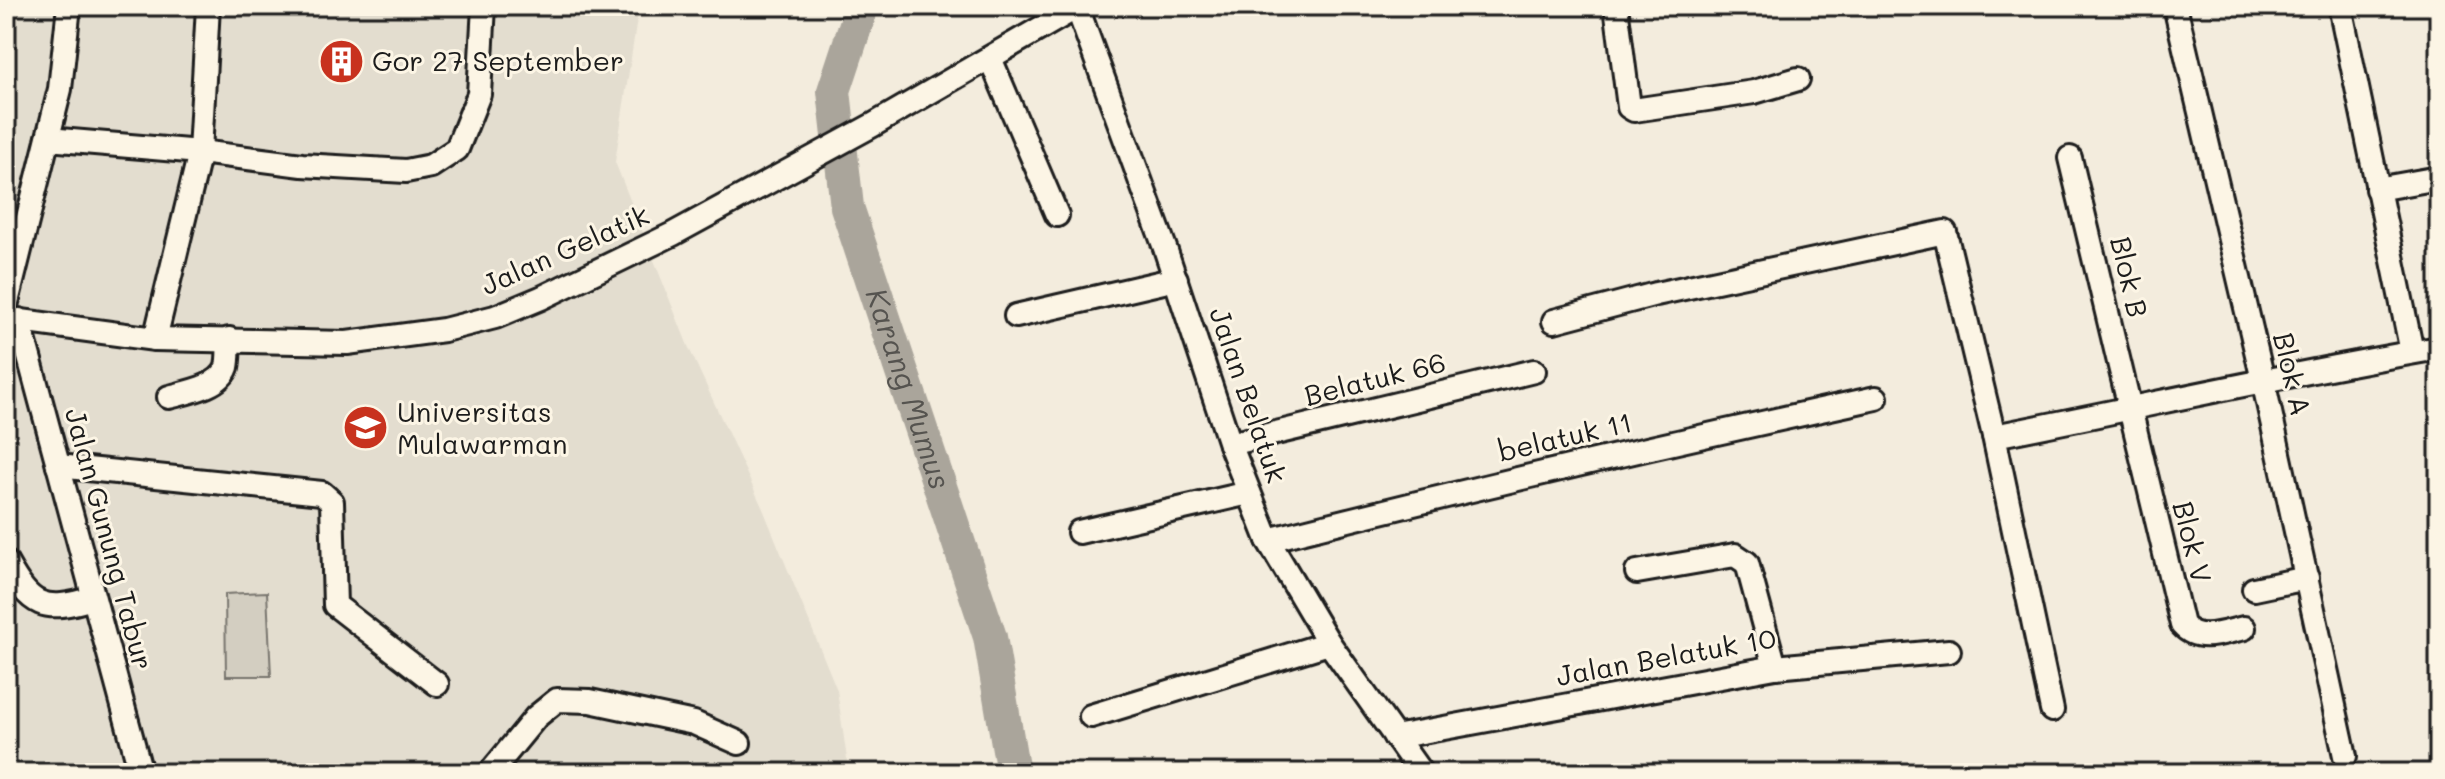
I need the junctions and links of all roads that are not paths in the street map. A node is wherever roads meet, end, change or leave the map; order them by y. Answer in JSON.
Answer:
{"nodes":[{"id":1,"x":69,"y":6,"type":"edge"},
{"id":2,"x":208,"y":6,"type":"edge"},
{"id":3,"x":484,"y":6,"type":"edge"},
{"id":4,"x":1616,"y":6,"type":"edge"},
{"id":5,"x":2175,"y":6,"type":"edge"},
{"id":6,"x":2340,"y":6,"type":"edge"},
{"id":7,"x":1078,"y":7,"type":"edge"},
{"id":8,"x":990,"y":58,"type":"junction"},
{"id":9,"x":1798,"y":79,"type":"dead end"},
{"id":10,"x":48,"y":139,"type":"junction"},
{"id":11,"x":200,"y":152,"type":"junction"},
{"id":12,"x":2070,"y":158,"type":"dead end"},
{"id":13,"x":2439,"y":178,"type":"edge"},
{"id":14,"x":2377,"y":189,"type":"junction"},
{"id":15,"x":1057,"y":215,"type":"dead end"},
{"id":16,"x":1176,"y":279,"type":"junction"},
{"id":17,"x":10,"y":315,"type":"edge"},
{"id":18,"x":1016,"y":316,"type":"dead end"},
{"id":19,"x":1554,"y":321,"type":"dead end"},
{"id":20,"x":155,"y":339,"type":"junction"},
{"id":21,"x":229,"y":339,"type":"junction"},
{"id":22,"x":2439,"y":348,"type":"edge"},
{"id":23,"x":2412,"y":352,"type":"junction"},
{"id":24,"x":1534,"y":371,"type":"dead end"},
{"id":25,"x":2263,"y":380,"type":"junction"},
{"id":26,"x":169,"y":397,"type":"dead end"},
{"id":27,"x":1876,"y":398,"type":"dead end"},
{"id":28,"x":2129,"y":410,"type":"junction"},
{"id":29,"x":1994,"y":436,"type":"junction"},
{"id":30,"x":1230,"y":444,"type":"junction"},
{"id":31,"x":58,"y":466,"type":"junction"},
{"id":32,"x":1249,"y":493,"type":"junction"},
{"id":33,"x":1079,"y":532,"type":"dead end"},
{"id":34,"x":1268,"y":540,"type":"junction"},
{"id":35,"x":6,"y":562,"type":"edge"},
{"id":36,"x":1637,"y":572,"type":"dead end"},
{"id":37,"x":2307,"y":578,"type":"junction"},
{"id":38,"x":2254,"y":589,"type":"dead end"},
{"id":39,"x":93,"y":598,"type":"junction"},
{"id":40,"x":2244,"y":628,"type":"dead end"},
{"id":41,"x":1329,"y":643,"type":"junction"},
{"id":42,"x":1949,"y":651,"type":"dead end"},
{"id":43,"x":1775,"y":667,"type":"junction"},
{"id":44,"x":437,"y":684,"type":"dead end"},
{"id":45,"x":2052,"y":710,"type":"dead end"},
{"id":46,"x":1091,"y":716,"type":"dead end"},
{"id":47,"x":1395,"y":737,"type":"junction"},
{"id":48,"x":739,"y":743,"type":"dead end"},
{"id":49,"x":2345,"y":756,"type":"dead end"},
{"id":50,"x":141,"y":773,"type":"edge"},
{"id":51,"x":490,"y":773,"type":"edge"},
{"id":52,"x":1421,"y":773,"type":"edge"}],
"edges":[{"from":1,"to":10,"type":"street"},
{"from":2,"to":11,"type":"street"},
{"from":3,"to":11,"type":"street"},
{"from":4,"to":9,"type":"street"},
{"from":5,"to":25,"type":"street","name":"Blok A"},
{"from":6,"to":14,"type":"street"},
{"from":7,"to":8,"type":"street","name":"Jalan Gelatik"},
{"from":7,"to":16,"type":"street","name":"Jalan Belatuk"},
{"from":8,"to":15,"type":"street"},
{"from":8,"to":21,"type":"street","name":"Jalan Gelatik"},
{"from":10,"to":11,"type":"street"},
{"from":10,"to":17,"type":"street"},
{"from":11,"to":20,"type":"street"},
{"from":12,"to":28,"type":"street","name":"Blok B"},
{"from":13,"to":14,"type":"street"},
{"from":14,"to":23,"type":"street"},
{"from":16,"to":18,"type":"street"},
{"from":16,"to":30,"type":"street","name":"Jalan Belatuk"},
{"from":17,"to":20,"type":"street","name":"Jalan Gelatik"},
{"from":17,"to":31,"type":"street","name":"Jalan Gunung Tabur"},
{"from":19,"to":29,"type":"street"},
{"from":20,"to":21,"type":"street","name":"Jalan Gelatik"},
{"from":21,"to":26,"type":"street"},
{"from":22,"to":23,"type":"street"},
{"from":23,"to":25,"type":"street"},
{"from":24,"to":30,"type":"street","name":"Belatuk 66"},
{"from":25,"to":28,"type":"street"},
{"from":25,"to":37,"type":"street","name":"Blok A"},
{"from":27,"to":34,"type":"street","name":"belatuk 11"},
{"from":28,"to":29,"type":"street"},
{"from":28,"to":40,"type":"street","name":"Blok V"},
{"from":29,"to":45,"type":"street"},
{"from":30,"to":32,"type":"street","name":"Jalan Belatuk"},
{"from":31,"to":39,"type":"street","name":"Jalan Gunung Tabur"},
{"from":31,"to":44,"type":"street"},
{"from":32,"to":33,"type":"street"},
{"from":32,"to":34,"type":"street","name":"Jalan Belatuk"},
{"from":34,"to":41,"type":"street","name":"Jalan Belatuk"},
{"from":35,"to":39,"type":"street"},
{"from":36,"to":43,"type":"street"},
{"from":37,"to":38,"type":"street"},
{"from":37,"to":49,"type":"street","name":"Blok A"},
{"from":39,"to":50,"type":"street","name":"Jalan Gunung Tabur"},
{"from":41,"to":46,"type":"street"},
{"from":41,"to":47,"type":"street","name":"Jalan Belatuk"},
{"from":42,"to":43,"type":"street","name":"Jalan Belatuk 10"},
{"from":43,"to":47,"type":"street","name":"Jalan Belatuk 10"},
{"from":47,"to":52,"type":"street","name":"Jalan Belatuk"},
{"from":48,"to":51,"type":"street"}]}
